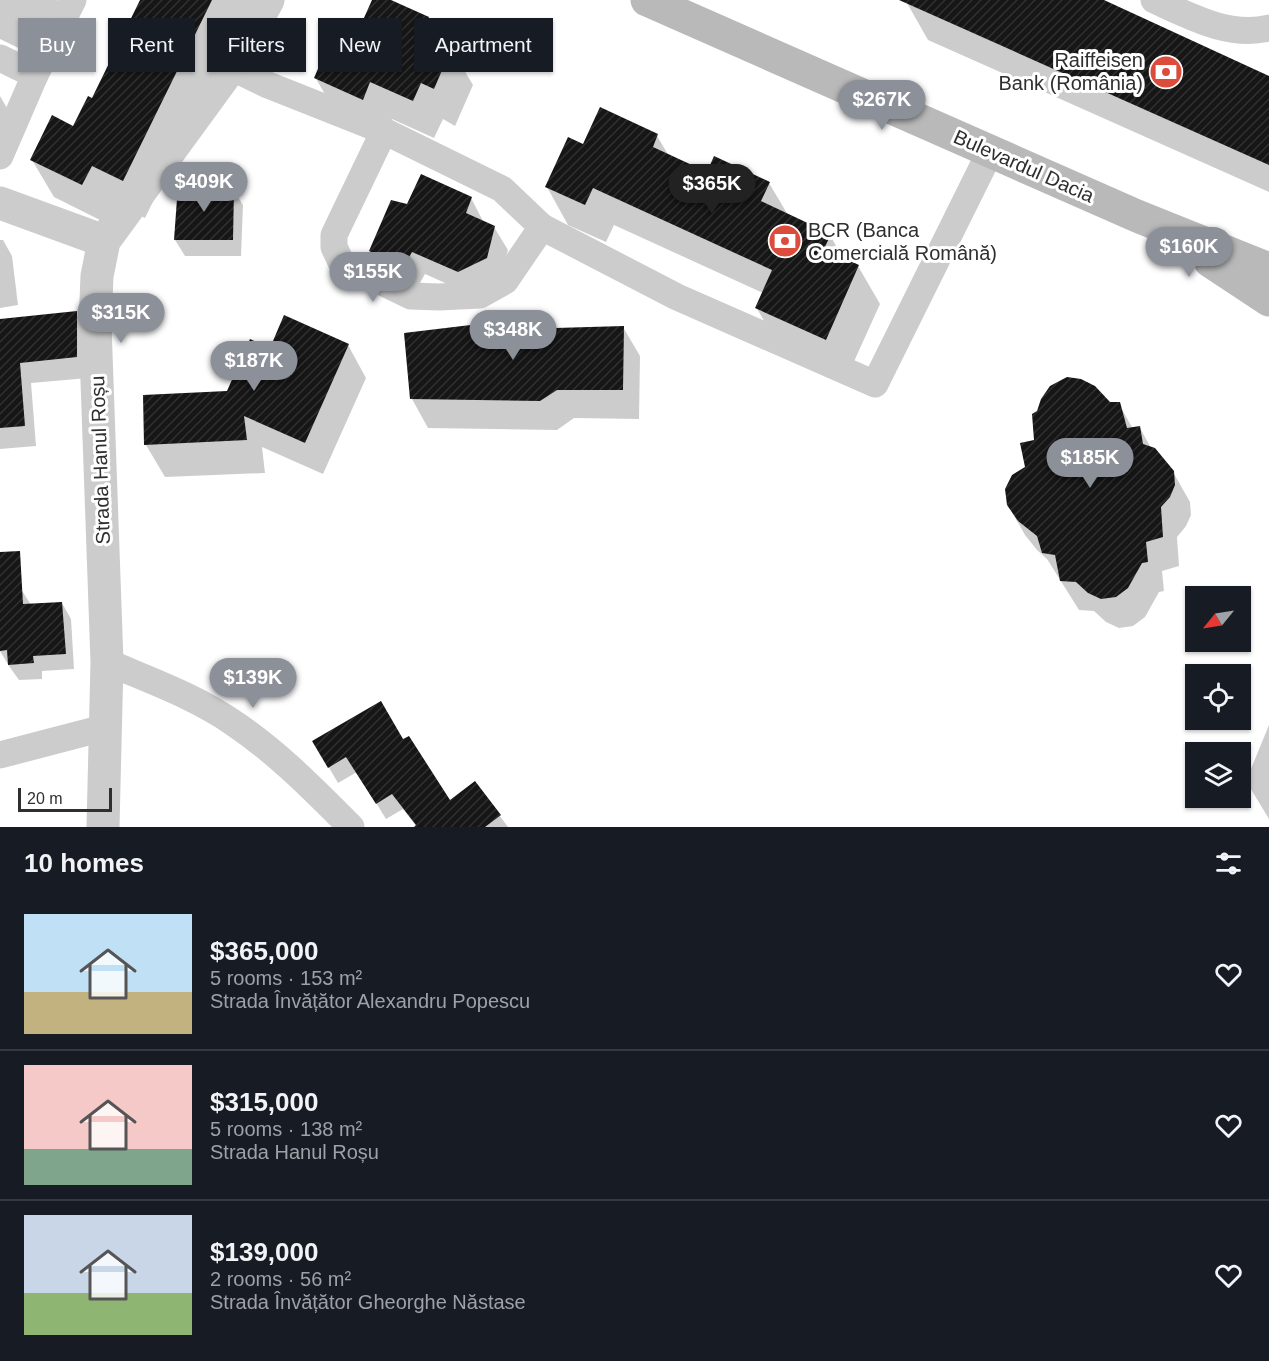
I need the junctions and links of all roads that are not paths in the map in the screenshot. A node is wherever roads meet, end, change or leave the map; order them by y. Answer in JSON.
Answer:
{"nodes":[{"id":1,"x":73,"y":0,"type":"edge"},
{"id":2,"x":268,"y":0,"type":"edge"},
{"id":3,"x":647,"y":0,"type":"edge"},
{"id":4,"x":1154,"y":0,"type":"edge"},
{"id":5,"x":258,"y":18,"type":"edge"},
{"id":6,"x":1269,"y":28,"type":"edge"},
{"id":7,"x":0,"y":58,"type":"edge"},
{"id":8,"x":227,"y":72,"type":"edge"},
{"id":9,"x":241,"y":72,"type":"edge"},
{"id":10,"x":35,"y":75,"type":"junction"},
{"id":11,"x":384,"y":131,"type":"junction"},
{"id":12,"x":990,"y":152,"type":"junction"},
{"id":13,"x":0,"y":156,"type":"edge"},
{"id":14,"x":0,"y":203,"type":"edge"},
{"id":15,"x":1137,"y":216,"type":"junction"},
{"id":16,"x":542,"y":227,"type":"junction"},
{"id":17,"x":104,"y":241,"type":"junction"},
{"id":18,"x":1269,"y":269,"type":"edge"},
{"id":19,"x":1269,"y":300,"type":"edge"},
{"id":20,"x":107,"y":663,"type":"junction"},
{"id":21,"x":107,"y":727,"type":"junction"},
{"id":22,"x":0,"y":755,"type":"edge"},
{"id":23,"x":102,"y":827,"type":"edge"},
{"id":24,"x":351,"y":827,"type":"edge"}],
"edges":[{"from":1,"to":10,"type":"street"},
{"from":2,"to":5,"type":"street","name":"Strada Hanul Roșu"},
{"from":3,"to":12,"type":"main road","name":"Bulevardul Dacia"},
{"from":4,"to":6,"type":"street"},
{"from":7,"to":10,"type":"street"},
{"from":8,"to":17,"type":"street","name":"Strada Hanul Roșu"},
{"from":9,"to":11,"type":"street"},
{"from":10,"to":13,"type":"street"},
{"from":11,"to":16,"type":"street"},
{"from":11,"to":16,"type":"street"},
{"from":12,"to":15,"type":"main road","name":"Bulevardul Dacia"},
{"from":12,"to":16,"type":"street"},
{"from":14,"to":17,"type":"street"},
{"from":15,"to":18,"type":"main road","name":"Bulevardul Dacia"},
{"from":15,"to":19,"type":"main road","name":"Bulevardul Dacia"},
{"from":17,"to":20,"type":"street","name":"Strada Hanul Roșu"},
{"from":20,"to":21,"type":"street","name":"Strada Hanul Roșu"},
{"from":20,"to":24,"type":"street"},
{"from":21,"to":22,"type":"street"},
{"from":21,"to":23,"type":"street","name":"Strada Hanul Roșu"}]}
